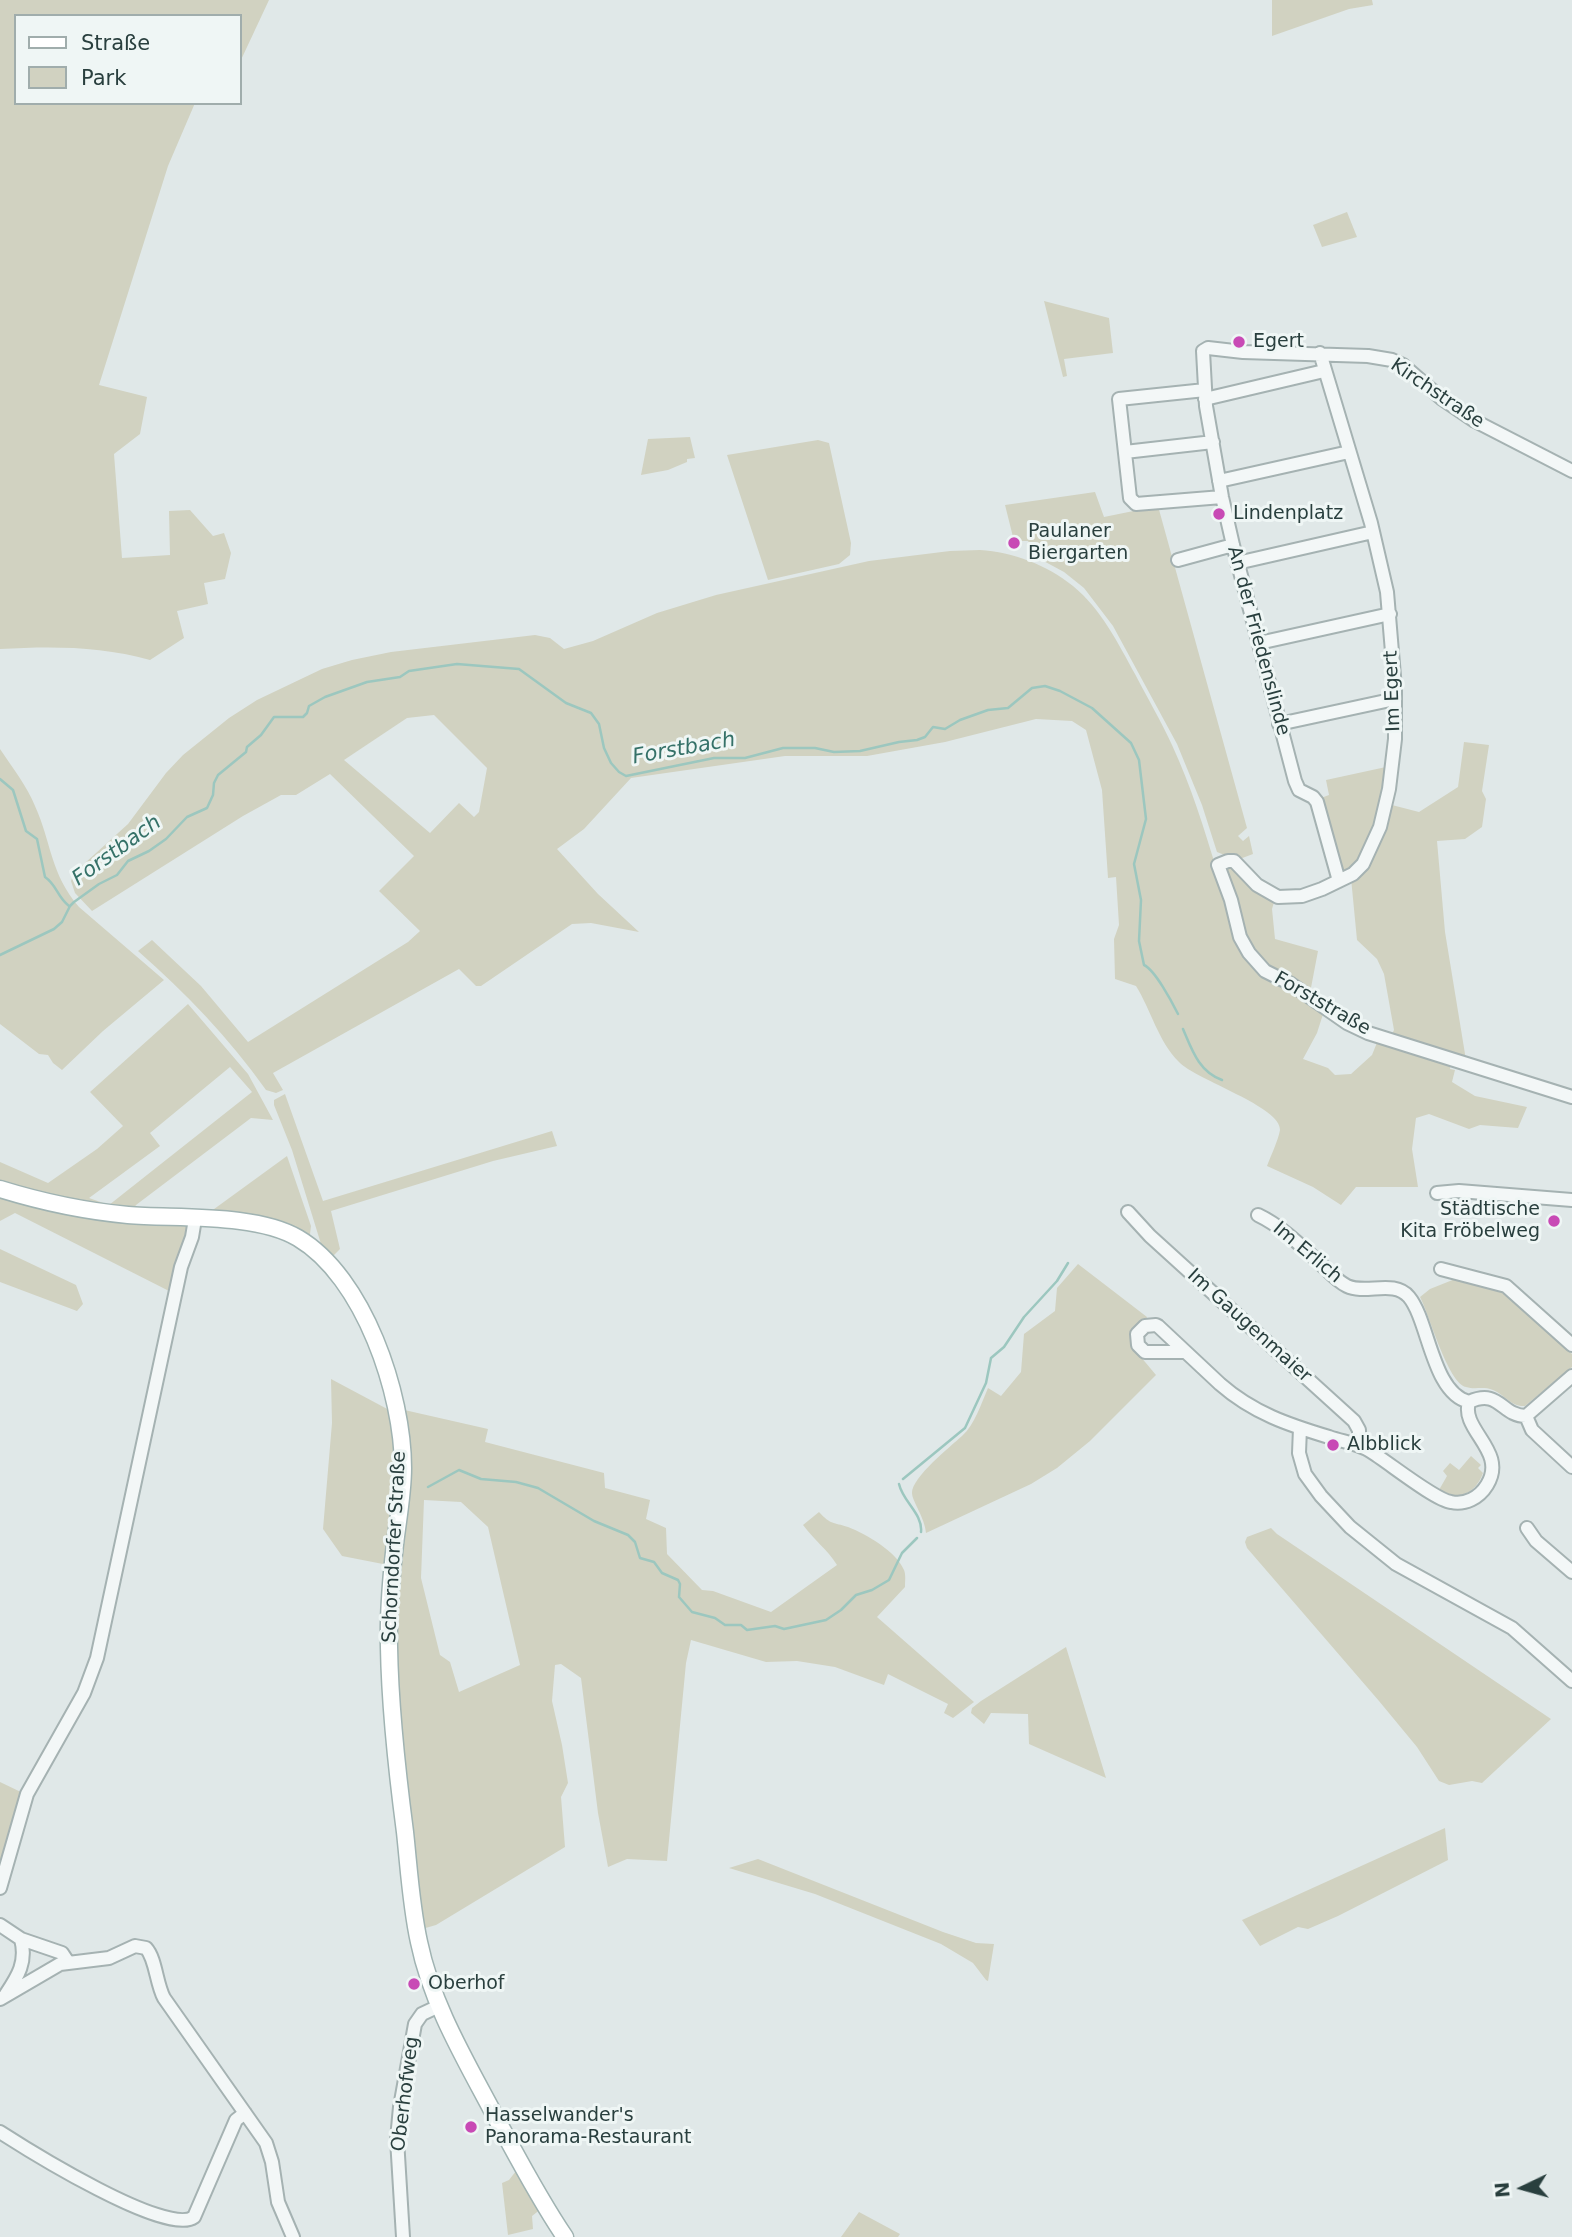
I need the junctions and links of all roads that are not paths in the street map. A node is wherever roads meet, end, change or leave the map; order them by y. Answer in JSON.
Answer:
{"nodes":[{"id":1,"x":1208,"y":348,"type":"joint"},
{"id":2,"x":1320,"y":353,"type":"junction"},
{"id":3,"x":1324,"y":371,"type":"junction"},
{"id":4,"x":1205,"y":394,"type":"junction"},
{"id":5,"x":1213,"y":442,"type":"junction"},
{"id":6,"x":1125,"y":452,"type":"junction"},
{"id":7,"x":1349,"y":452,"type":"junction"},
{"id":8,"x":1572,"y":471,"type":"edge"},
{"id":9,"x":1219,"y":481,"type":"junction"},
{"id":10,"x":1222,"y":497,"type":"junction"},
{"id":11,"x":1373,"y":532,"type":"junction"},
{"id":12,"x":1233,"y":545,"type":"junction"},
{"id":13,"x":1178,"y":560,"type":"dead end"},
{"id":14,"x":1237,"y":563,"type":"junction"},
{"id":15,"x":1390,"y":614,"type":"junction"},
{"id":16,"x":1259,"y":643,"type":"junction"},
{"id":17,"x":1395,"y":699,"type":"junction"},
{"id":18,"x":1279,"y":724,"type":"junction"},
{"id":19,"x":1218,"y":865,"type":"joint"},
{"id":20,"x":1339,"y":881,"type":"junction"},
{"id":21,"x":1572,"y":1097,"type":"edge"},
{"id":22,"x":0,"y":1189,"type":"edge"},
{"id":23,"x":1437,"y":1193,"type":"dead end"},
{"id":24,"x":1572,"y":1200,"type":"edge"},
{"id":25,"x":1128,"y":1212,"type":"dead end"},
{"id":26,"x":1258,"y":1215,"type":"dead end"},
{"id":27,"x":195,"y":1219,"type":"junction"},
{"id":28,"x":1441,"y":1269,"type":"dead end"},
{"id":29,"x":1572,"y":1345,"type":"edge"},
{"id":30,"x":1185,"y":1352,"type":"dead end"},
{"id":31,"x":1572,"y":1376,"type":"edge"},
{"id":32,"x":1469,"y":1402,"type":"junction"},
{"id":33,"x":1526,"y":1416,"type":"junction"},
{"id":34,"x":1300,"y":1428,"type":"junction"},
{"id":35,"x":1359,"y":1445,"type":"junction"},
{"id":36,"x":1572,"y":1467,"type":"edge"},
{"id":37,"x":1527,"y":1528,"type":"dead end"},
{"id":38,"x":1572,"y":1572,"type":"edge"},
{"id":39,"x":1572,"y":1681,"type":"edge"},
{"id":40,"x":0,"y":1888,"type":"edge"},
{"id":41,"x":0,"y":1926,"type":"edge"},
{"id":42,"x":21,"y":1940,"type":"junction"},
{"id":43,"x":68,"y":1962,"type":"junction"},
{"id":44,"x":3,"y":1996,"type":"edge"},
{"id":45,"x":439,"y":2006,"type":"junction"},
{"id":46,"x":245,"y":2113,"type":"junction"},
{"id":47,"x":0,"y":2132,"type":"edge"},
{"id":48,"x":293,"y":2237,"type":"edge"},
{"id":49,"x":403,"y":2237,"type":"edge"},
{"id":50,"x":565,"y":2237,"type":"edge"}],
"edges":[{"from":1,"to":2,"type":"street","name":"Kirchstraße"},
{"from":1,"to":4,"type":"street","name":"An der Friedenslinde"},
{"from":2,"to":3,"type":"street","name":"Im Egert"},
{"from":2,"to":8,"type":"street","name":"Kirchstraße"},
{"from":3,"to":4,"type":"street"},
{"from":3,"to":7,"type":"street","name":"Im Egert"},
{"from":4,"to":5,"type":"street","name":"An der Friedenslinde"},
{"from":4,"to":6,"type":"street"},
{"from":5,"to":6,"type":"street"},
{"from":5,"to":9,"type":"street","name":"An der Friedenslinde"},
{"from":6,"to":10,"type":"street"},
{"from":7,"to":9,"type":"street"},
{"from":7,"to":11,"type":"street","name":"Im Egert"},
{"from":9,"to":10,"type":"street","name":"An der Friedenslinde"},
{"from":10,"to":12,"type":"street","name":"An der Friedenslinde"},
{"from":11,"to":14,"type":"street"},
{"from":11,"to":15,"type":"street","name":"Im Egert"},
{"from":12,"to":13,"type":"street"},
{"from":12,"to":14,"type":"street","name":"An der Friedenslinde"},
{"from":14,"to":16,"type":"street","name":"An der Friedenslinde"},
{"from":15,"to":16,"type":"street"},
{"from":15,"to":17,"type":"street","name":"Im Egert"},
{"from":16,"to":18,"type":"street","name":"An der Friedenslinde"},
{"from":17,"to":18,"type":"street"},
{"from":17,"to":20,"type":"street","name":"Im Egert"},
{"from":18,"to":20,"type":"street","name":"An der Friedenslinde"},
{"from":19,"to":20,"type":"street","name":"Im Egert"},
{"from":19,"to":21,"type":"street","name":"Forststraße"},
{"from":22,"to":27,"type":"main road","name":"Schorndorfer Straße"},
{"from":23,"to":24,"type":"street"},
{"from":25,"to":35,"type":"street","name":"Im Gaugenmaier"},
{"from":26,"to":32,"type":"street","name":"Im Erlich"},
{"from":27,"to":40,"type":"street"},
{"from":27,"to":45,"type":"main road","name":"Schorndorfer Straße"},
{"from":28,"to":29,"type":"street"},
{"from":30,"to":34,"type":"street"},
{"from":31,"to":33,"type":"street"},
{"from":32,"to":33,"type":"street"},
{"from":32,"to":35,"type":"street"},
{"from":33,"to":36,"type":"street"},
{"from":34,"to":35,"type":"street"},
{"from":34,"to":39,"type":"street"},
{"from":37,"to":38,"type":"street"},
{"from":41,"to":42,"type":"street"},
{"from":42,"to":43,"type":"street"},
{"from":42,"to":44,"type":"street"},
{"from":43,"to":44,"type":"street"},
{"from":43,"to":46,"type":"street"},
{"from":45,"to":49,"type":"street","name":"Oberhofweg"},
{"from":45,"to":50,"type":"main road","name":"Schorndorfer Straße"},
{"from":46,"to":47,"type":"street"},
{"from":46,"to":48,"type":"street"}]}
